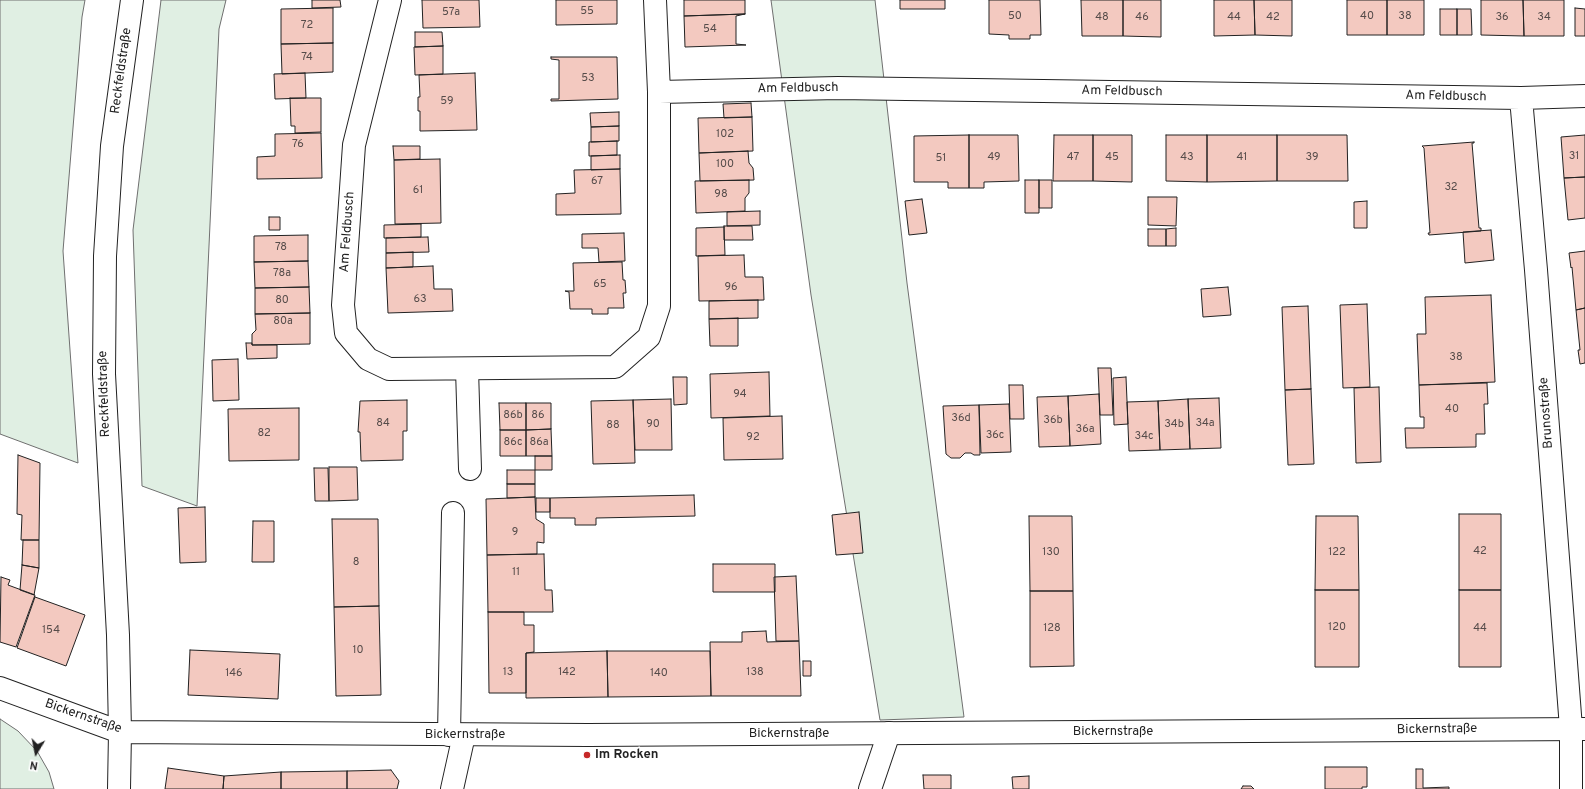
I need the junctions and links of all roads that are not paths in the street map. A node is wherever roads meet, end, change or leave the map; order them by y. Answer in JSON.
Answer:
{"nodes":[{"id":1,"x":132,"y":0,"type":"edge"},
{"id":2,"x":390,"y":0,"type":"edge"},
{"id":3,"x":655,"y":0,"type":"edge"},
{"id":4,"x":659,"y":92,"type":"junction"},
{"id":5,"x":1585,"y":96,"type":"edge"},
{"id":6,"x":1521,"y":98,"type":"junction"},
{"id":7,"x":467,"y":369,"type":"junction"},
{"id":8,"x":470,"y":469,"type":"dead end"},
{"id":9,"x":453,"y":513,"type":"dead end"},
{"id":10,"x":0,"y":688,"type":"edge"},
{"id":11,"x":1578,"y":729,"type":"edge"},
{"id":12,"x":120,"y":732,"type":"junction"},
{"id":13,"x":889,"y":733,"type":"junction"},
{"id":14,"x":456,"y":735,"type":"junction"},
{"id":15,"x":119,"y":789,"type":"edge"},
{"id":16,"x":452,"y":789,"type":"edge"},
{"id":17,"x":870,"y":789,"type":"edge"},
{"id":18,"x":1571,"y":789,"type":"edge"}],
"edges":[{"from":1,"to":12,"type":"street","name":"Reckfeldstraße"},
{"from":2,"to":7,"type":"street","name":"Am Feldbusch"},
{"from":3,"to":4,"type":"street","name":"Am Feldbusch"},
{"from":4,"to":6,"type":"street","name":"Am Feldbusch"},
{"from":4,"to":7,"type":"street","name":"Am Feldbusch"},
{"from":5,"to":6,"type":"street","name":"Am Feldbusch"},
{"from":6,"to":11,"type":"street","name":"Brunostraße"},
{"from":7,"to":8,"type":"street"},
{"from":9,"to":14,"type":"street"},
{"from":10,"to":12,"type":"street","name":"Bickernstraße"},
{"from":11,"to":13,"type":"street","name":"Bickernstraße"},
{"from":11,"to":18,"type":"street","name":"Brunostraße"},
{"from":12,"to":14,"type":"street","name":"Bickernstraße"},
{"from":12,"to":15,"type":"street","name":"Reckfeldstraße"},
{"from":13,"to":14,"type":"street","name":"Bickernstraße"},
{"from":13,"to":17,"type":"street"},
{"from":14,"to":16,"type":"street"}]}
